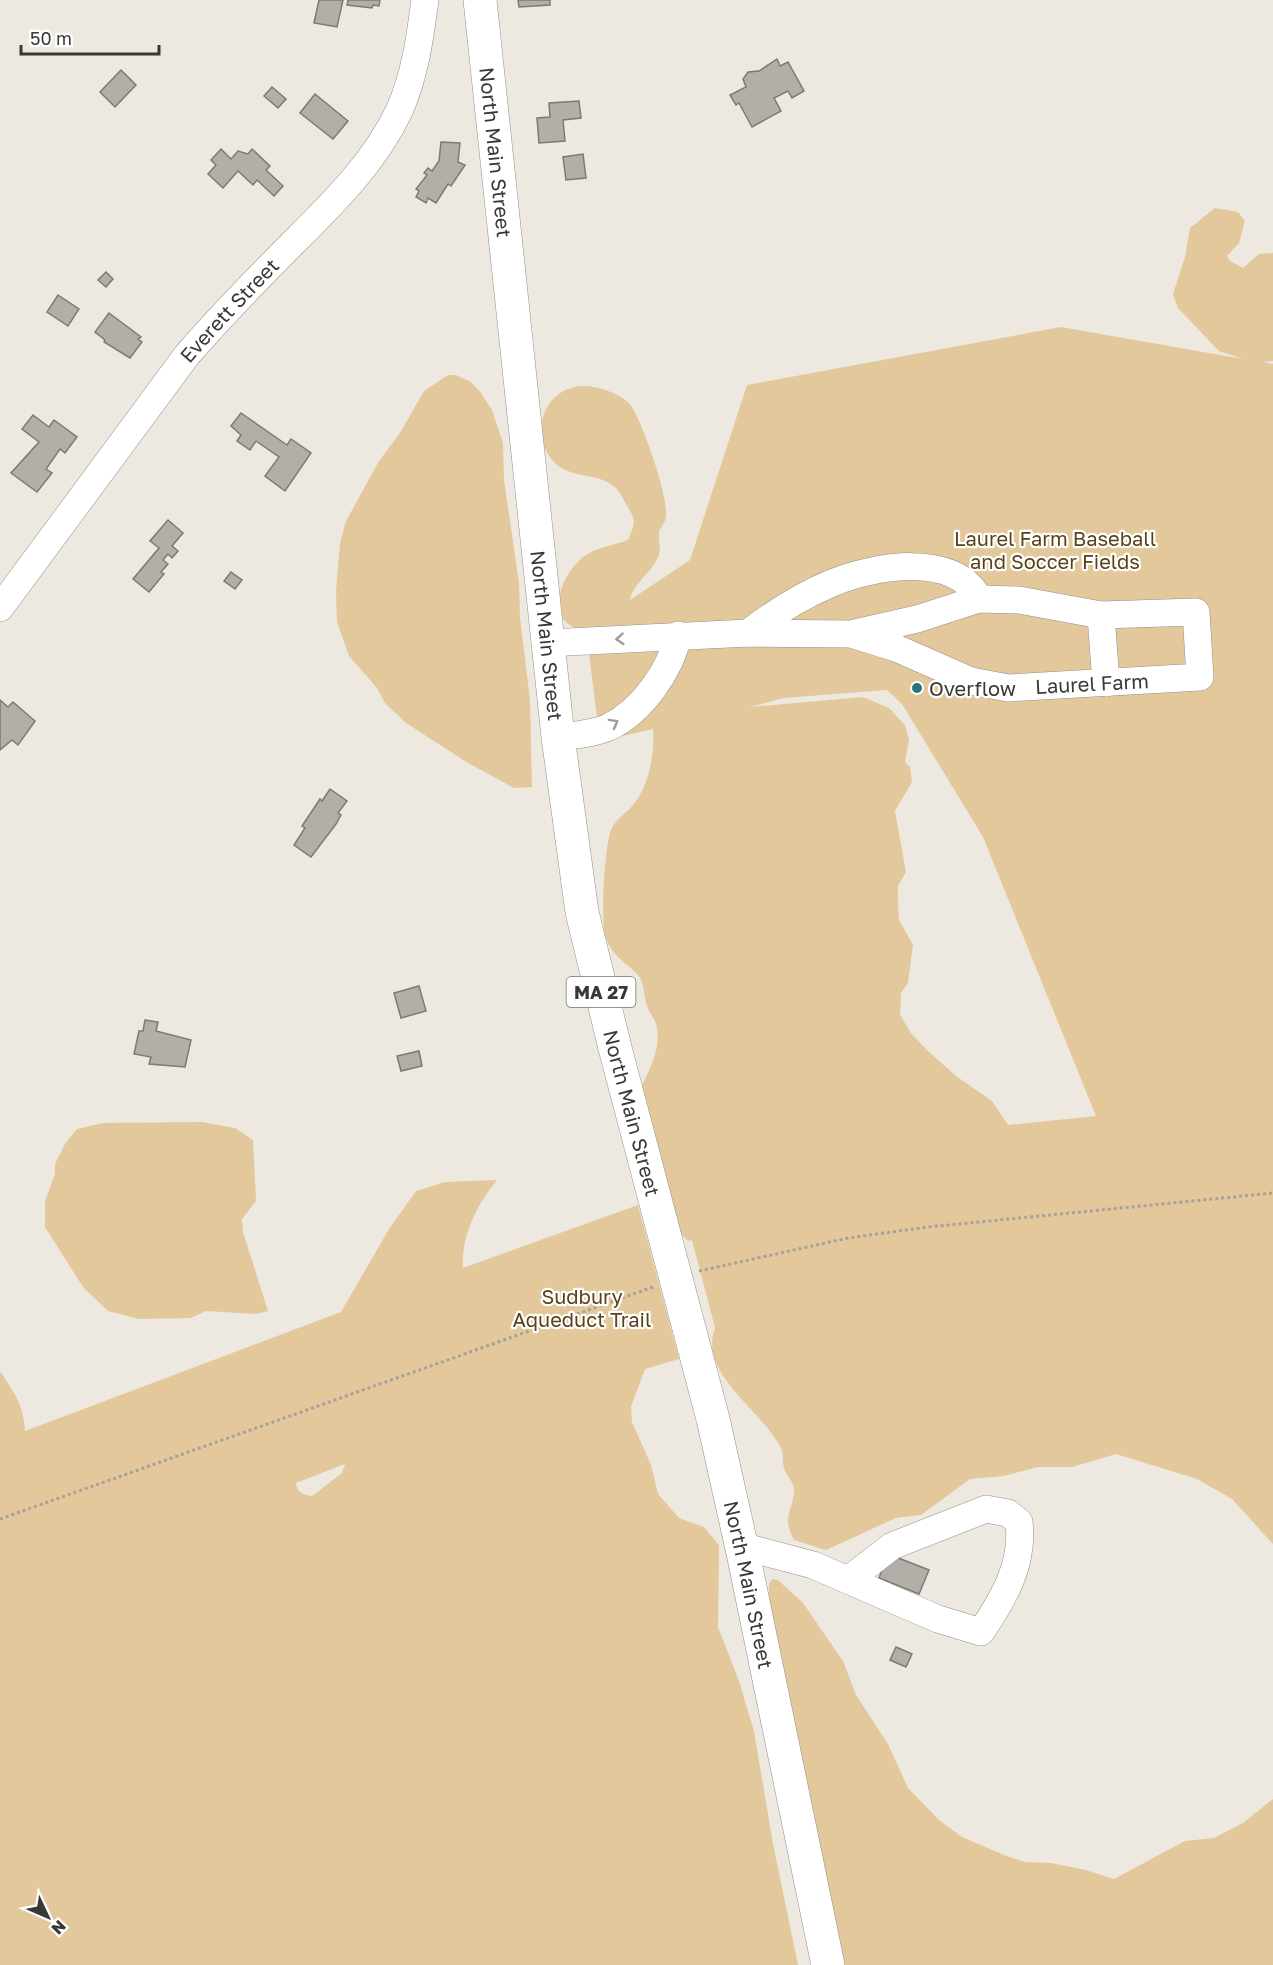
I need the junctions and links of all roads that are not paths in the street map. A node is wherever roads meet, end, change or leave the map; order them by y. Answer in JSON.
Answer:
{"nodes":[{"id":1,"x":425,"y":0,"type":"edge"},
{"id":2,"x":480,"y":0,"type":"edge"},
{"id":3,"x":979,"y":599,"type":"junction"},
{"id":4,"x":0,"y":608,"type":"edge"},
{"id":5,"x":1101,"y":615,"type":"junction"},
{"id":6,"x":748,"y":633,"type":"junction"},
{"id":7,"x":851,"y":633,"type":"junction"},
{"id":8,"x":678,"y":635,"type":"junction"},
{"id":9,"x":548,"y":643,"type":"junction"},
{"id":10,"x":1106,"y":683,"type":"junction"},
{"id":11,"x":558,"y":737,"type":"junction"},
{"id":12,"x":741,"y":1546,"type":"junction"},
{"id":13,"x":848,"y":1580,"type":"junction"},
{"id":14,"x":828,"y":1965,"type":"edge"}],
"edges":[{"from":1,"to":4,"type":"street","name":"Everett Street"},
{"from":2,"to":9,"type":"main road","name":"North Main Street","number":"MA 27"},
{"from":3,"to":5,"type":"street","name":"Laurel Farm"},
{"from":3,"to":6,"type":"street"},
{"from":3,"to":7,"type":"street","name":"Laurel Farm"},
{"from":5,"to":10,"type":"street"},
{"from":5,"to":10,"type":"street","name":"Laurel Farm"},
{"from":6,"to":7,"type":"street","name":"Laurel Farm"},
{"from":6,"to":8,"type":"street","name":"Laurel Farm"},
{"from":7,"to":10,"type":"street","name":"Laurel Farm"},
{"from":8,"to":9,"type":"street","name":"Laurel Farm","one_way":true},
{"from":11,"to":8,"type":"street","one_way":true},
{"from":9,"to":11,"type":"main road","name":"North Main Street","number":"MA 27"},
{"from":11,"to":12,"type":"main road","name":"North Main Street","number":"MA 27"},
{"from":12,"to":13,"type":"street"},
{"from":12,"to":14,"type":"main road","name":"North Main Street","number":"MA 27"},
{"from":13,"to":13,"type":"street"}]}
